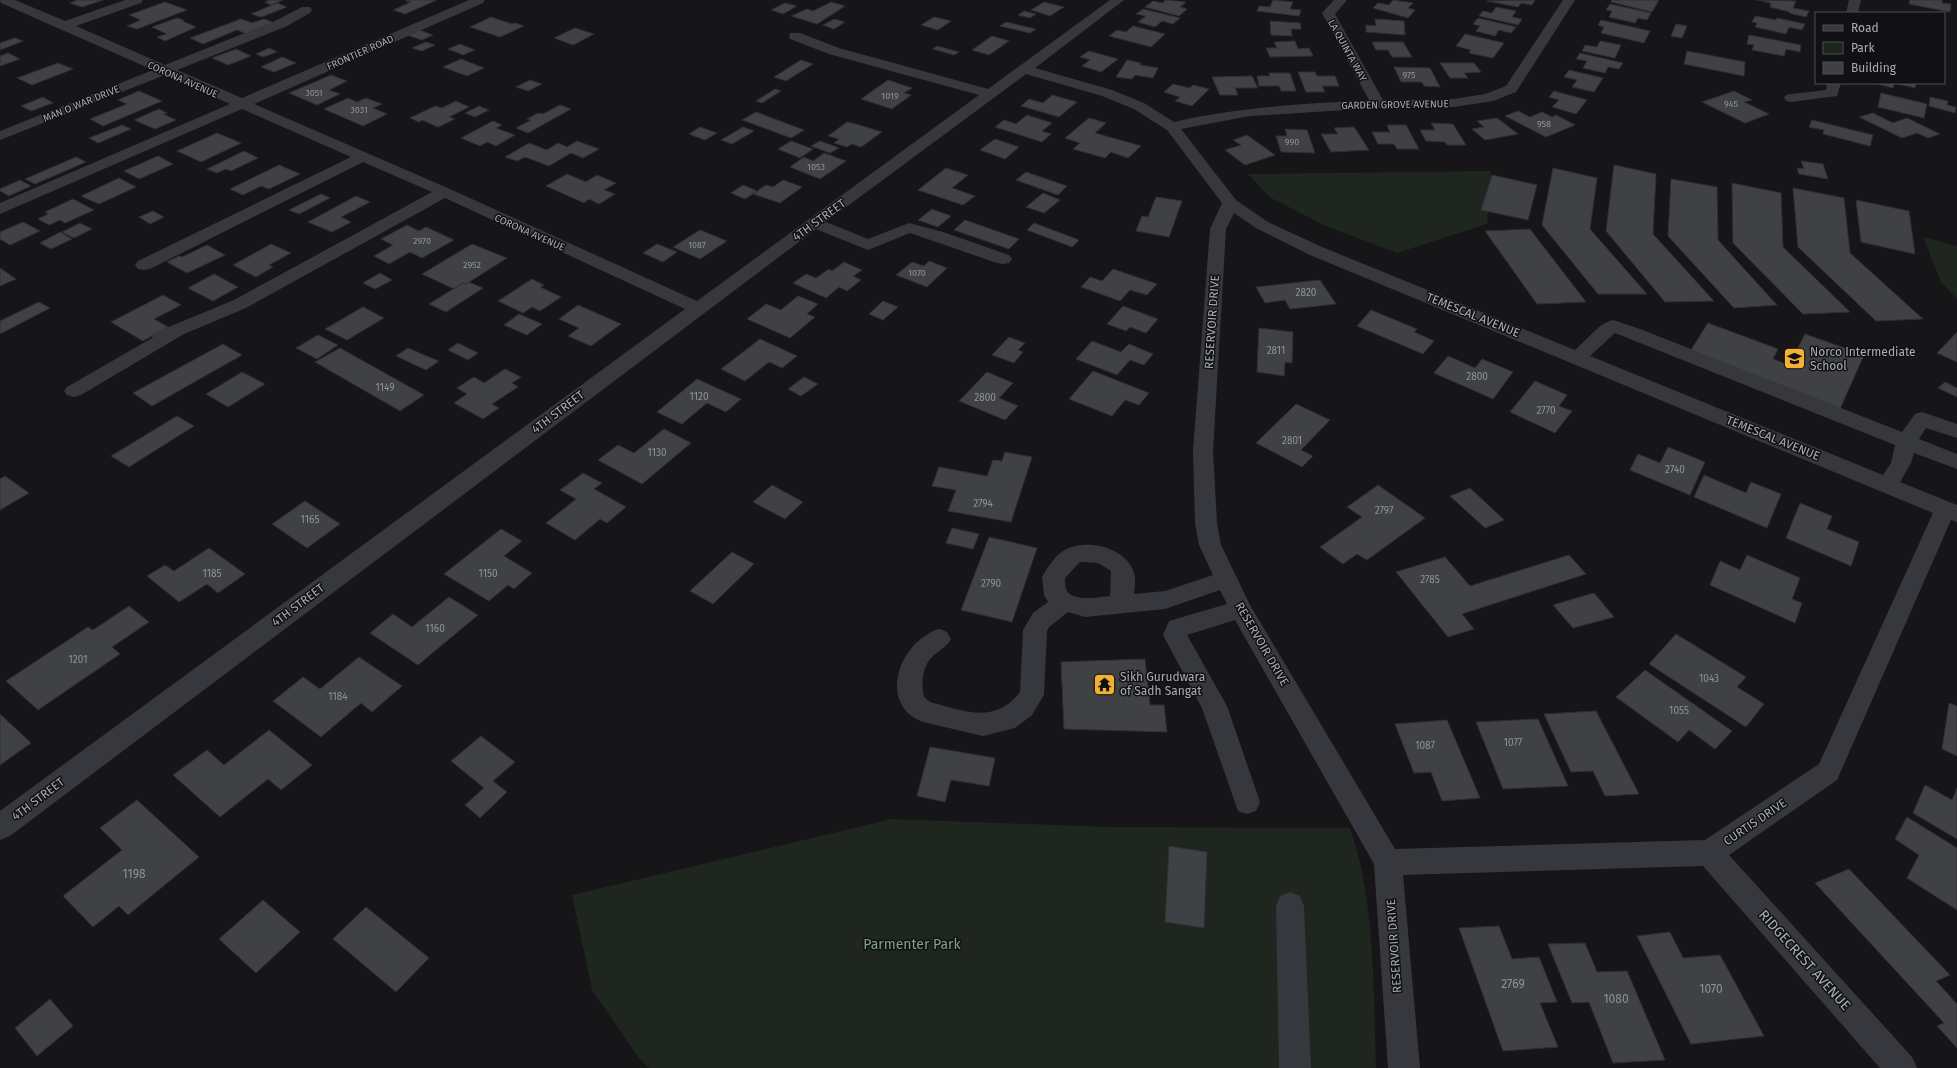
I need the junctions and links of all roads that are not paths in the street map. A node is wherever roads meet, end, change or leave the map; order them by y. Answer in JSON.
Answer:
{"nodes":[{"id":1,"x":5,"y":0,"type":"edge"},
{"id":2,"x":137,"y":0,"type":"edge"},
{"id":3,"x":479,"y":0,"type":"edge"},
{"id":4,"x":1341,"y":0,"type":"edge"},
{"id":5,"x":1569,"y":0,"type":"edge"},
{"id":6,"x":1855,"y":0,"type":"edge"},
{"id":7,"x":1111,"y":1,"type":"edge"},
{"id":8,"x":306,"y":10,"type":"dead end"},
{"id":9,"x":1852,"y":12,"type":"edge"},
{"id":10,"x":64,"y":26,"type":"junction"},
{"id":11,"x":795,"y":36,"type":"dead end"},
{"id":12,"x":1025,"y":69,"type":"junction"},
{"id":13,"x":163,"y":70,"type":"junction"},
{"id":14,"x":1834,"y":84,"type":"edge"},
{"id":15,"x":991,"y":94,"type":"junction"},
{"id":16,"x":1791,"y":98,"type":"dead end"},
{"id":17,"x":241,"y":104,"type":"junction"},
{"id":18,"x":1378,"y":104,"type":"junction"},
{"id":19,"x":1172,"y":127,"type":"junction"},
{"id":20,"x":0,"y":136,"type":"edge"},
{"id":21,"x":362,"y":157,"type":"junction"},
{"id":22,"x":444,"y":192,"type":"junction"},
{"id":23,"x":1230,"y":203,"type":"junction"},
{"id":24,"x":4,"y":208,"type":"edge"},
{"id":25,"x":815,"y":223,"type":"junction"},
{"id":26,"x":1003,"y":259,"type":"dead end"},
{"id":27,"x":144,"y":265,"type":"dead end"},
{"id":28,"x":698,"y":308,"type":"junction"},
{"id":29,"x":182,"y":328,"type":"junction"},
{"id":30,"x":161,"y":337,"type":"dead end"},
{"id":31,"x":1578,"y":358,"type":"junction"},
{"id":32,"x":74,"y":391,"type":"dead end"},
{"id":33,"x":1957,"y":431,"type":"edge"},
{"id":34,"x":1906,"y":442,"type":"junction"},
{"id":35,"x":1957,"y":462,"type":"edge"},
{"id":36,"x":1888,"y":485,"type":"junction"},
{"id":37,"x":1951,"y":511,"type":"edge"},
{"id":38,"x":1227,"y":580,"type":"junction"},
{"id":39,"x":1064,"y":602,"type":"junction"},
{"id":40,"x":1121,"y":604,"type":"junction"},
{"id":41,"x":1241,"y":609,"type":"junction"},
{"id":42,"x":939,"y":638,"type":"dead end"},
{"id":43,"x":1247,"y":802,"type":"dead end"},
{"id":44,"x":0,"y":827,"type":"edge"},
{"id":45,"x":1709,"y":853,"type":"junction"},
{"id":46,"x":1388,"y":862,"type":"junction"},
{"id":47,"x":1290,"y":906,"type":"dead end"},
{"id":48,"x":1295,"y":1068,"type":"edge"},
{"id":49,"x":1404,"y":1068,"type":"edge"},
{"id":50,"x":1901,"y":1068,"type":"edge"}],
"edges":[{"from":1,"to":10,"type":"street","name":"CORONA AVENUE"},
{"from":2,"to":10,"type":"street"},
{"from":3,"to":17,"type":"street","name":"FRONTIER ROAD"},
{"from":4,"to":18,"type":"street","name":"LA QUINTA WAY"},
{"from":5,"to":18,"type":"street","name":"GARDEN GROVE AVENUE"},
{"from":6,"to":9,"type":"street"},
{"from":7,"to":12,"type":"street","name":"4TH STREET"},
{"from":8,"to":13,"type":"street","name":"MAN O WAR DRIVE"},
{"from":10,"to":13,"type":"street","name":"CORONA AVENUE"},
{"from":11,"to":15,"type":"street"},
{"from":12,"to":15,"type":"street","name":"4TH STREET"},
{"from":12,"to":19,"type":"street","name":"TEMESCAL AVENUE"},
{"from":13,"to":17,"type":"street","name":"CORONA AVENUE"},
{"from":13,"to":20,"type":"street","name":"MAN O WAR DRIVE"},
{"from":14,"to":16,"type":"street"},
{"from":15,"to":25,"type":"street","name":"4TH STREET"},
{"from":17,"to":21,"type":"street","name":"CORONA AVENUE"},
{"from":17,"to":24,"type":"street","name":"FRONTIER ROAD"},
{"from":18,"to":19,"type":"street","name":"GARDEN GROVE AVENUE"},
{"from":19,"to":23,"type":"street","name":"TEMESCAL AVENUE"},
{"from":21,"to":22,"type":"street","name":"CORONA AVENUE"},
{"from":21,"to":27,"type":"street"},
{"from":22,"to":28,"type":"street","name":"CORONA AVENUE"},
{"from":22,"to":29,"type":"street"},
{"from":23,"to":31,"type":"street","name":"TEMESCAL AVENUE"},
{"from":23,"to":38,"type":"street","name":"RESERVOIR DRIVE"},
{"from":25,"to":26,"type":"street"},
{"from":25,"to":28,"type":"street","name":"4TH STREET"},
{"from":28,"to":44,"type":"street","name":"4TH STREET"},
{"from":29,"to":30,"type":"street"},
{"from":29,"to":32,"type":"street"},
{"from":31,"to":34,"type":"street"},
{"from":31,"to":36,"type":"street","name":"TEMESCAL AVENUE"},
{"from":33,"to":34,"type":"street"},
{"from":34,"to":35,"type":"street"},
{"from":34,"to":36,"type":"street"},
{"from":36,"to":37,"type":"street","name":"TEMESCAL AVENUE"},
{"from":37,"to":45,"type":"street","name":"CURTIS DRIVE"},
{"from":38,"to":40,"type":"street"},
{"from":38,"to":41,"type":"street","name":"RESERVOIR DRIVE"},
{"from":39,"to":40,"type":"street"},
{"from":39,"to":40,"type":"street"},
{"from":39,"to":42,"type":"street"},
{"from":41,"to":43,"type":"street"},
{"from":41,"to":46,"type":"street","name":"RESERVOIR DRIVE"},
{"from":45,"to":46,"type":"street"},
{"from":45,"to":50,"type":"street","name":"RIDGECREST AVENUE"},
{"from":46,"to":49,"type":"street","name":"RESERVOIR DRIVE"},
{"from":47,"to":48,"type":"street"}]}
